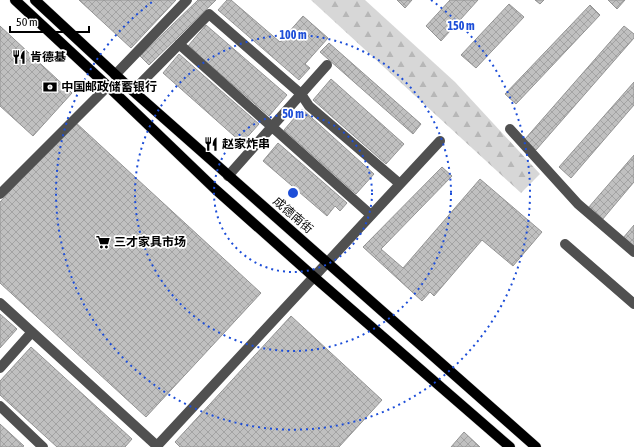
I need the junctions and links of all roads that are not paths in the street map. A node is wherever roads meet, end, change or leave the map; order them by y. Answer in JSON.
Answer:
{"nodes":[{"id":1,"x":16,"y":0,"type":"edge"},
{"id":2,"x":35,"y":0,"type":"edge"},
{"id":3,"x":187,"y":0,"type":"edge"},
{"id":4,"x":179,"y":44,"type":"junction"},
{"id":5,"x":327,"y":66,"type":"dead end"},
{"id":6,"x":115,"y":74,"type":"junction"},
{"id":7,"x":108,"y":86,"type":"junction"},
{"id":8,"x":133,"y":91,"type":"junction"},
{"id":9,"x":301,"y":94,"type":"junction"},
{"id":10,"x":272,"y":127,"type":"junction"},
{"id":11,"x":510,"y":129,"type":"dead end"},
{"id":12,"x":440,"y":141,"type":"dead end"},
{"id":13,"x":228,"y":176,"type":"junction"},
{"id":14,"x":400,"y":184,"type":"junction"},
{"id":15,"x":0,"y":194,"type":"edge"},
{"id":16,"x":371,"y":215,"type":"junction"},
{"id":17,"x":565,"y":244,"type":"dead end"},
{"id":18,"x":634,"y":252,"type":"edge"},
{"id":19,"x":327,"y":262,"type":"junction"},
{"id":20,"x":314,"y":277,"type":"junction"},
{"id":21,"x":0,"y":303,"type":"edge"},
{"id":22,"x":634,"y":304,"type":"edge"},
{"id":23,"x":32,"y":332,"type":"junction"},
{"id":24,"x":0,"y":368,"type":"edge"},
{"id":25,"x":0,"y":406,"type":"edge"},
{"id":26,"x":156,"y":446,"type":"edge"},
{"id":27,"x":44,"y":447,"type":"edge"},
{"id":28,"x":510,"y":447,"type":"edge"},
{"id":29,"x":536,"y":447,"type":"edge"}],
"edges":[{"from":1,"to":7,"type":"main road"},
{"from":2,"to":6,"type":"main road","name":"成德南街"},
{"from":3,"to":6,"type":"street"},
{"from":4,"to":8,"type":"street"},
{"from":4,"to":9,"type":"street"},
{"from":4,"to":10,"type":"street"},
{"from":5,"to":9,"type":"street"},
{"from":6,"to":8,"type":"main road","name":"成德南街"},
{"from":7,"to":15,"type":"street"},
{"from":7,"to":20,"type":"main road"},
{"from":8,"to":13,"type":"main road","name":"成德南街"},
{"from":9,"to":10,"type":"street"},
{"from":9,"to":14,"type":"street"},
{"from":10,"to":13,"type":"street"},
{"from":10,"to":16,"type":"street"},
{"from":11,"to":18,"type":"street"},
{"from":12,"to":14,"type":"street"},
{"from":13,"to":19,"type":"main road","name":"成德南街"},
{"from":14,"to":16,"type":"street"},
{"from":16,"to":19,"type":"street"},
{"from":17,"to":22,"type":"street"},
{"from":19,"to":20,"type":"street"},
{"from":19,"to":29,"type":"main road","name":"成德南街"},
{"from":20,"to":26,"type":"street"},
{"from":20,"to":28,"type":"main road"},
{"from":21,"to":23,"type":"street"},
{"from":23,"to":24,"type":"street"},
{"from":23,"to":26,"type":"street"},
{"from":25,"to":27,"type":"street"}]}
